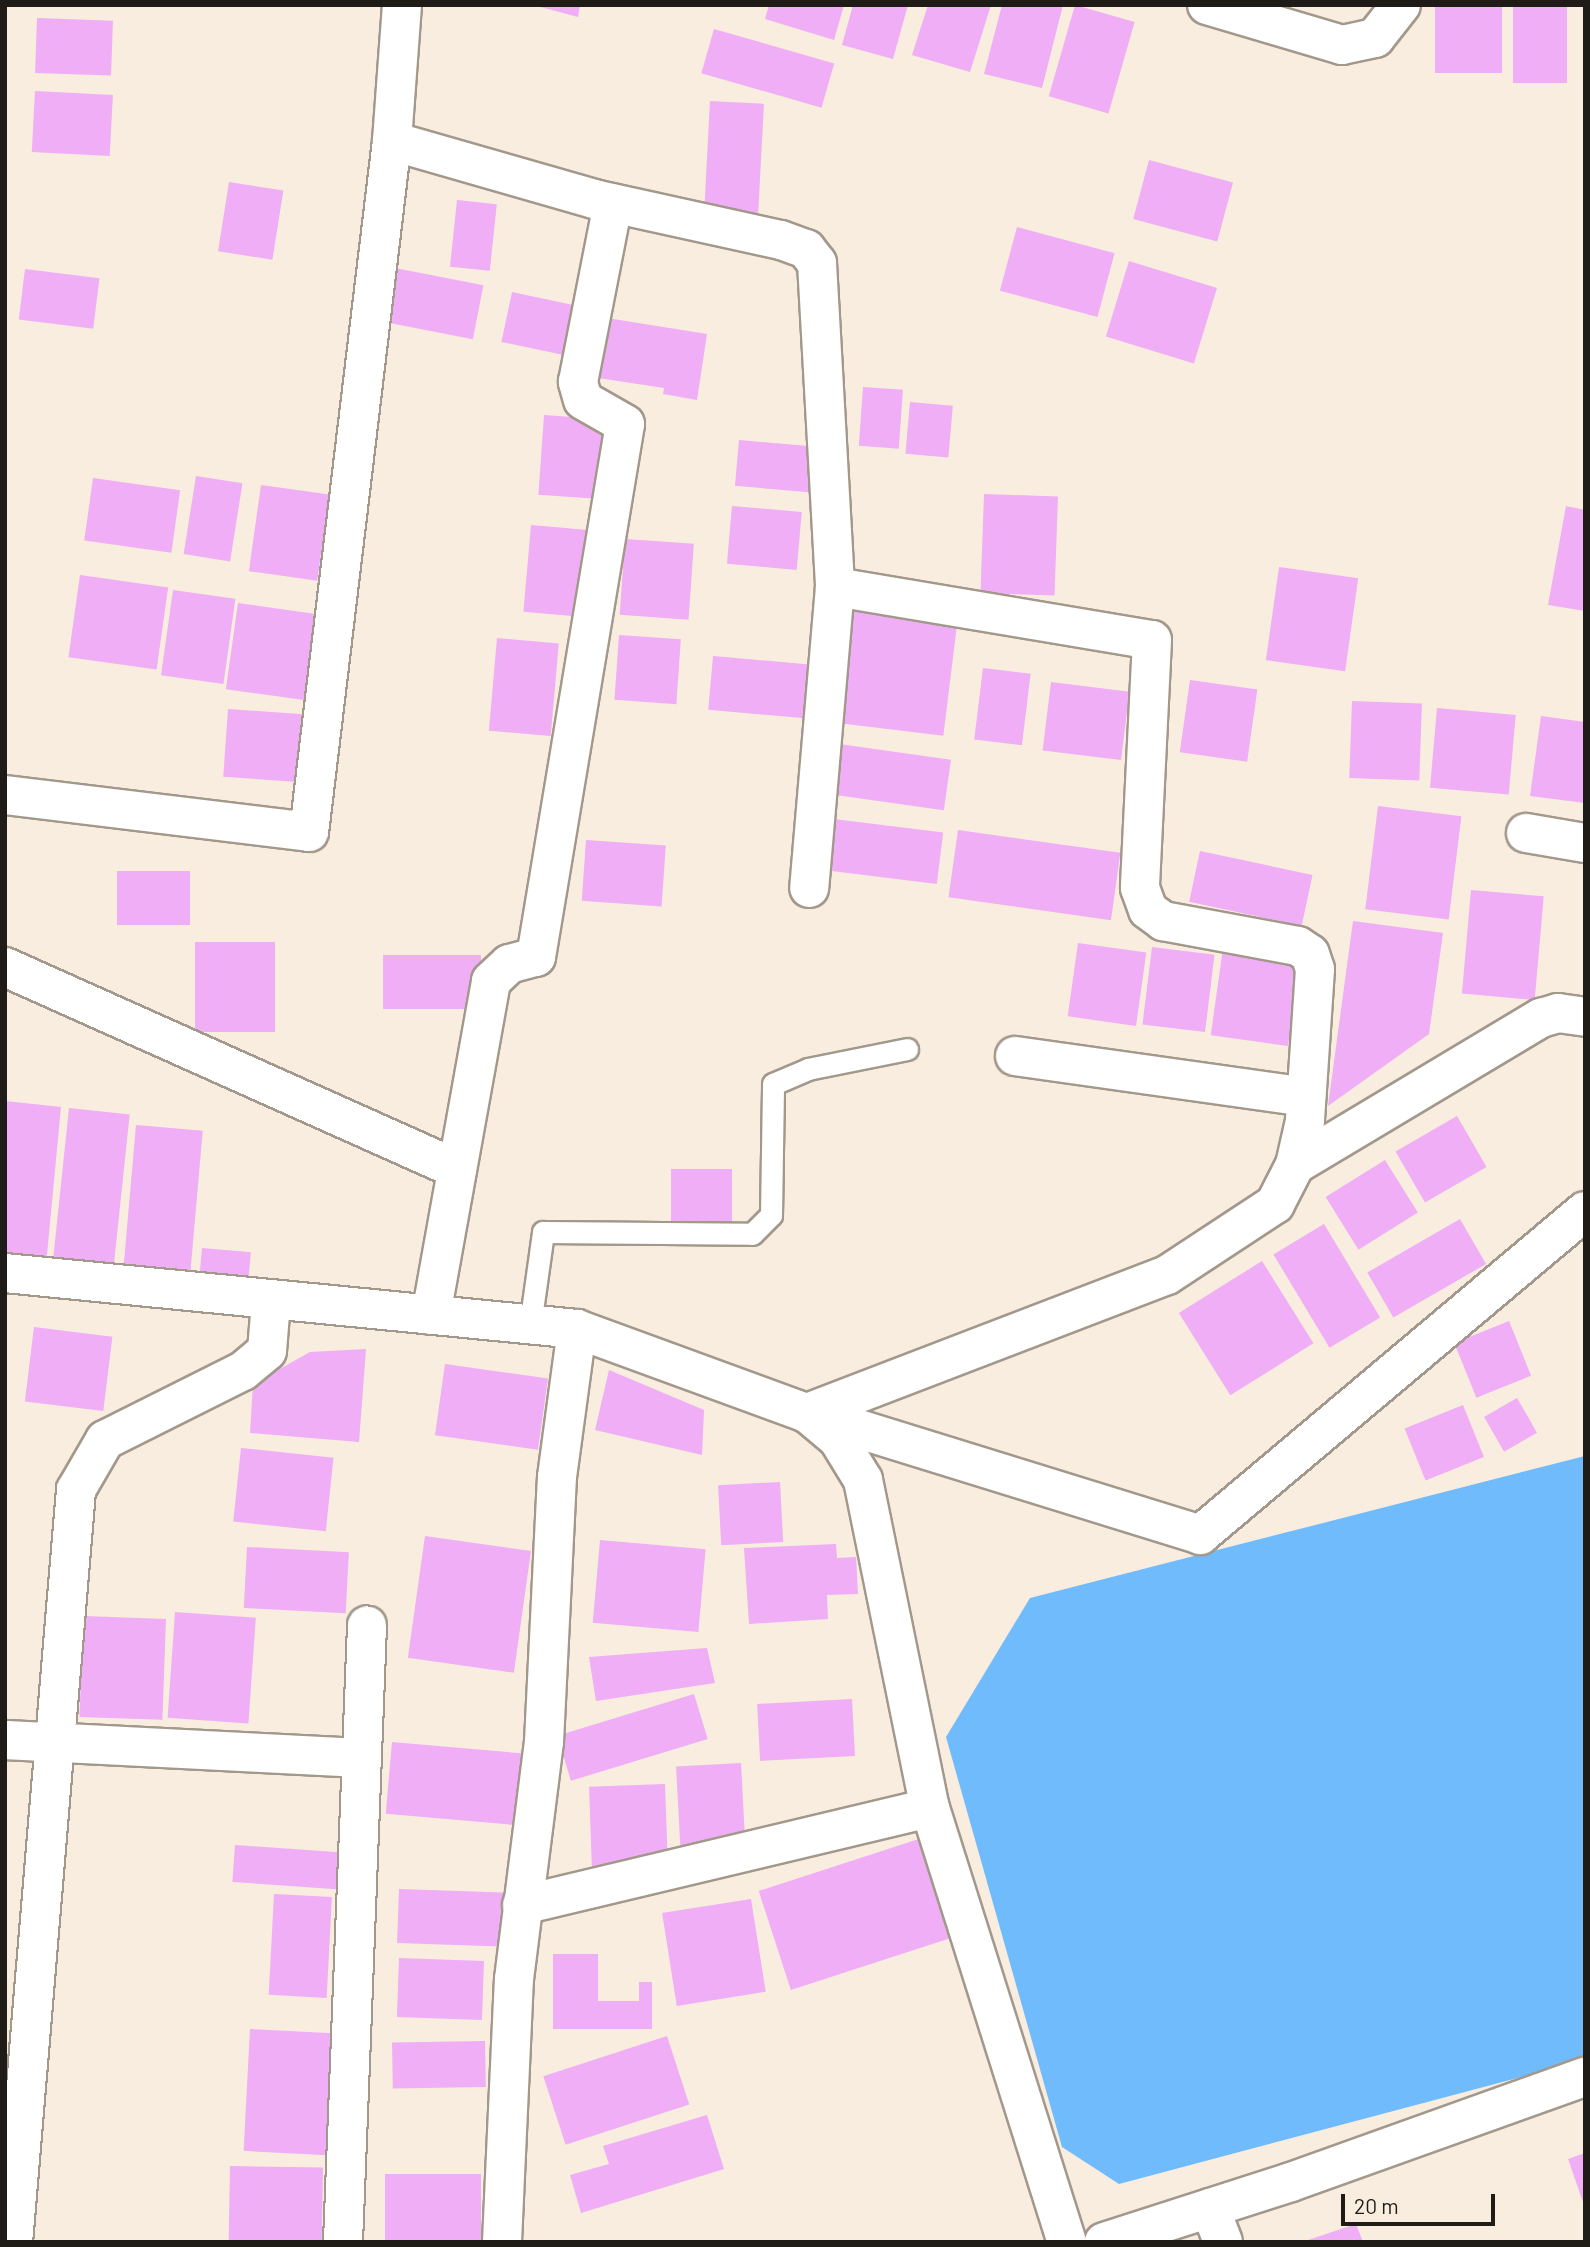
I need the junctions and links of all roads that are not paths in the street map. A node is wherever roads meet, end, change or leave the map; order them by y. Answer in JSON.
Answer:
{"nodes":[{"id":1,"x":402,"y":5,"type":"edge"},
{"id":2,"x":1207,"y":5,"type":"edge"},
{"id":3,"x":1401,"y":5,"type":"edge"},
{"id":4,"x":392,"y":141,"type":"junction"},
{"id":5,"x":612,"y":203,"type":"junction"},
{"id":6,"x":835,"y":587,"type":"junction"},
{"id":7,"x":5,"y":795,"type":"edge"},
{"id":8,"x":1527,"y":833,"type":"dead end"},
{"id":9,"x":1585,"y":843,"type":"edge"},
{"id":10,"x":808,"y":888,"type":"dead end"},
{"id":11,"x":5,"y":967,"type":"edge"},
{"id":12,"x":1585,"y":1017,"type":"edge"},
{"id":13,"x":907,"y":1049,"type":"dead end"},
{"id":14,"x":1015,"y":1056,"type":"dead end"},
{"id":15,"x":1306,"y":1097,"type":"junction"},
{"id":16,"x":1295,"y":1165,"type":"junction"},
{"id":17,"x":457,"y":1169,"type":"junction"},
{"id":18,"x":1585,"y":1211,"type":"edge"},
{"id":19,"x":5,"y":1273,"type":"edge"},
{"id":20,"x":271,"y":1301,"type":"junction"},
{"id":21,"x":431,"y":1315,"type":"junction"},
{"id":22,"x":530,"y":1325,"type":"junction"},
{"id":23,"x":577,"y":1329,"type":"junction"},
{"id":24,"x":807,"y":1413,"type":"junction"},
{"id":25,"x":367,"y":1625,"type":"dead end"},
{"id":26,"x":5,"y":1740,"type":"edge"},
{"id":27,"x":53,"y":1746,"type":"junction"},
{"id":28,"x":362,"y":1758,"type":"junction"},
{"id":29,"x":930,"y":1808,"type":"junction"},
{"id":30,"x":522,"y":1905,"type":"junction"},
{"id":31,"x":1585,"y":2077,"type":"edge"},
{"id":32,"x":1217,"y":2225,"type":"edge"},
{"id":33,"x":13,"y":2242,"type":"edge"},
{"id":34,"x":343,"y":2242,"type":"edge"},
{"id":35,"x":502,"y":2242,"type":"edge"},
{"id":36,"x":1067,"y":2242,"type":"edge"},
{"id":37,"x":1104,"y":2242,"type":"edge"}],
"edges":[{"from":1,"to":4,"type":"street"},
{"from":2,"to":3,"type":"street"},
{"from":4,"to":5,"type":"street"},
{"from":4,"to":7,"type":"street"},
{"from":5,"to":6,"type":"street"},
{"from":5,"to":17,"type":"street"},
{"from":6,"to":10,"type":"street"},
{"from":6,"to":15,"type":"street"},
{"from":8,"to":9,"type":"street"},
{"from":11,"to":17,"type":"street"},
{"from":12,"to":16,"type":"street"},
{"from":13,"to":22,"type":"lane"},
{"from":14,"to":15,"type":"street"},
{"from":15,"to":16,"type":"street"},
{"from":16,"to":24,"type":"street"},
{"from":17,"to":21,"type":"street"},
{"from":18,"to":24,"type":"street"},
{"from":19,"to":20,"type":"street"},
{"from":20,"to":21,"type":"street"},
{"from":20,"to":27,"type":"street"},
{"from":21,"to":22,"type":"street"},
{"from":22,"to":23,"type":"street"},
{"from":23,"to":24,"type":"street"},
{"from":23,"to":30,"type":"street"},
{"from":24,"to":29,"type":"street"},
{"from":25,"to":28,"type":"street"},
{"from":26,"to":27,"type":"street"},
{"from":27,"to":28,"type":"street"},
{"from":27,"to":33,"type":"street"},
{"from":28,"to":34,"type":"street"},
{"from":29,"to":30,"type":"street"},
{"from":29,"to":36,"type":"street"},
{"from":30,"to":35,"type":"street"},
{"from":31,"to":32,"type":"street"},
{"from":32,"to":37,"type":"street"}]}
